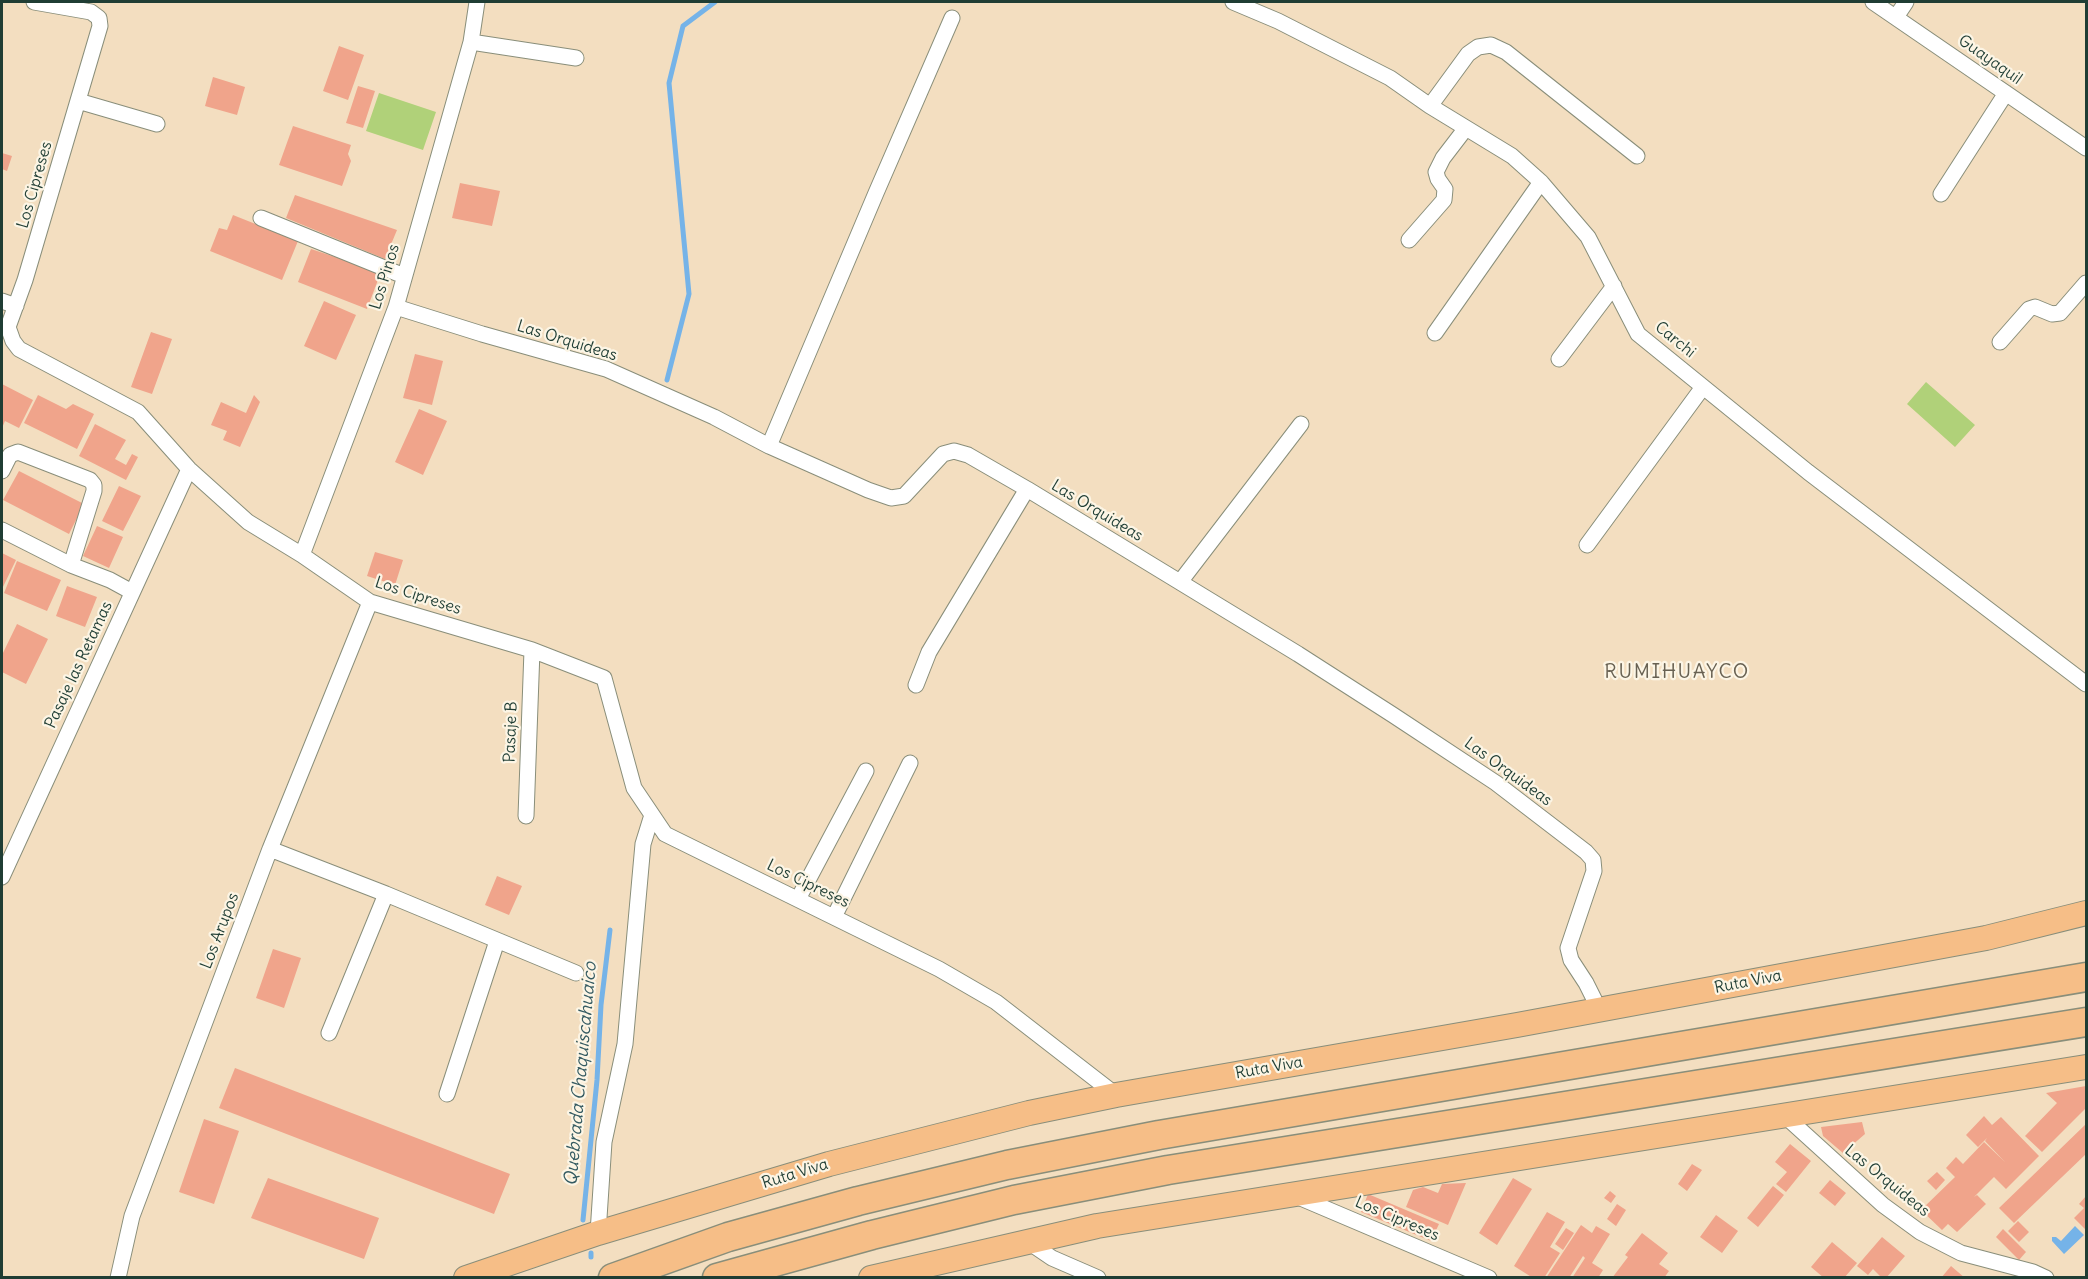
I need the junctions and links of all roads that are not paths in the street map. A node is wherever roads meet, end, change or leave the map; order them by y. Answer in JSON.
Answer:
{"nodes":[{"id":1,"x":34,"y":2,"type":"edge"},
{"id":2,"x":477,"y":2,"type":"edge"},
{"id":3,"x":1233,"y":2,"type":"edge"},
{"id":4,"x":1873,"y":2,"type":"edge"},
{"id":5,"x":1906,"y":2,"type":"edge"},
{"id":6,"x":1896,"y":17,"type":"junction"},
{"id":7,"x":952,"y":18,"type":"dead end"},
{"id":8,"x":471,"y":42,"type":"junction"},
{"id":9,"x":576,"y":58,"type":"dead end"},
{"id":10,"x":2006,"y":93,"type":"junction"},
{"id":11,"x":78,"y":101,"type":"junction"},
{"id":12,"x":1430,"y":106,"type":"junction"},
{"id":13,"x":158,"y":124,"type":"dead end"},
{"id":14,"x":1466,"y":128,"type":"junction"},
{"id":15,"x":2086,"y":148,"type":"edge"},
{"id":16,"x":1637,"y":156,"type":"dead end"},
{"id":17,"x":1541,"y":182,"type":"junction"},
{"id":18,"x":1941,"y":194,"type":"dead end"},
{"id":19,"x":261,"y":218,"type":"dead end"},
{"id":20,"x":1409,"y":240,"type":"dead end"},
{"id":21,"x":404,"y":276,"type":"junction"},
{"id":22,"x":2086,"y":282,"type":"edge"},
{"id":23,"x":1614,"y":286,"type":"junction"},
{"id":24,"x":9,"y":303,"type":"edge"},
{"id":25,"x":396,"y":307,"type":"junction"},
{"id":26,"x":1435,"y":333,"type":"dead end"},
{"id":27,"x":2000,"y":342,"type":"dead end"},
{"id":28,"x":1559,"y":359,"type":"dead end"},
{"id":29,"x":1703,"y":387,"type":"junction"},
{"id":30,"x":1300,"y":424,"type":"dead end"},
{"id":31,"x":769,"y":446,"type":"junction"},
{"id":32,"x":189,"y":469,"type":"junction"},
{"id":33,"x":2,"y":471,"type":"edge"},
{"id":34,"x":1027,"y":489,"type":"junction"},
{"id":35,"x":2,"y":530,"type":"edge"},
{"id":36,"x":1587,"y":545,"type":"dead end"},
{"id":37,"x":302,"y":555,"type":"junction"},
{"id":38,"x":70,"y":566,"type":"junction"},
{"id":39,"x":1180,"y":582,"type":"junction"},
{"id":40,"x":132,"y":592,"type":"junction"},
{"id":41,"x":370,"y":602,"type":"junction"},
{"id":42,"x":532,"y":650,"type":"junction"},
{"id":43,"x":2086,"y":684,"type":"edge"},
{"id":44,"x":916,"y":685,"type":"dead end"},
{"id":45,"x":910,"y":763,"type":"dead end"},
{"id":46,"x":866,"y":771,"type":"dead end"},
{"id":47,"x":652,"y":814,"type":"junction"},
{"id":48,"x":526,"y":816,"type":"dead end"},
{"id":49,"x":270,"y":849,"type":"junction"},
{"id":50,"x":2,"y":877,"type":"edge"},
{"id":51,"x":386,"y":894,"type":"junction"},
{"id":52,"x":798,"y":899,"type":"junction"},
{"id":53,"x":2086,"y":913,"type":"edge"},
{"id":54,"x":834,"y":917,"type":"junction"},
{"id":55,"x":497,"y":941,"type":"junction"},
{"id":56,"x":576,"y":973,"type":"dead end"},
{"id":57,"x":2086,"y":977,"type":"edge"},
{"id":58,"x":1596,"y":1010,"type":"junction"},
{"id":59,"x":2086,"y":1022,"type":"edge"},
{"id":60,"x":329,"y":1033,"type":"dead end"},
{"id":61,"x":2086,"y":1067,"type":"edge"},
{"id":62,"x":447,"y":1094,"type":"dead end"},
{"id":63,"x":1116,"y":1095,"type":"junction"},
{"id":64,"x":1785,"y":1116,"type":"junction"},
{"id":65,"x":1291,"y":1194,"type":"junction"},
{"id":66,"x":598,"y":1233,"type":"junction"},
{"id":67,"x":1027,"y":1241,"type":"junction"},
{"id":68,"x":118,"y":1278,"type":"edge"},
{"id":69,"x":466,"y":1278,"type":"edge"},
{"id":70,"x":613,"y":1278,"type":"edge"},
{"id":71,"x":717,"y":1278,"type":"edge"},
{"id":72,"x":871,"y":1278,"type":"edge"},
{"id":73,"x":1098,"y":1278,"type":"edge"},
{"id":74,"x":1489,"y":1278,"type":"edge"},
{"id":75,"x":2046,"y":1278,"type":"edge"}],
"edges":[{"from":1,"to":11,"type":"street","name":"Los Cipreses"},
{"from":2,"to":8,"type":"street","name":"Los Pinos"},
{"from":3,"to":12,"type":"street","name":"Carchi"},
{"from":4,"to":6,"type":"street","name":"Guayaquil"},
{"from":5,"to":6,"type":"street"},
{"from":6,"to":10,"type":"street","name":"Guayaquil"},
{"from":7,"to":31,"type":"street"},
{"from":8,"to":9,"type":"street"},
{"from":8,"to":21,"type":"street","name":"Los Pinos"},
{"from":10,"to":15,"type":"street","name":"Guayaquil"},
{"from":10,"to":18,"type":"street"},
{"from":11,"to":13,"type":"street"},
{"from":11,"to":24,"type":"street","name":"Los Cipreses"},
{"from":12,"to":14,"type":"street","name":"Carchi"},
{"from":12,"to":16,"type":"street"},
{"from":14,"to":17,"type":"street","name":"Carchi"},
{"from":14,"to":20,"type":"street"},
{"from":17,"to":23,"type":"street","name":"Carchi"},
{"from":17,"to":26,"type":"street"},
{"from":19,"to":21,"type":"street"},
{"from":21,"to":25,"type":"street","name":"Los Pinos"},
{"from":22,"to":27,"type":"street"},
{"from":23,"to":28,"type":"street"},
{"from":23,"to":29,"type":"street","name":"Carchi"},
{"from":24,"to":32,"type":"street","name":"Los Cipreses"},
{"from":25,"to":31,"type":"street","name":"Las Orquideas"},
{"from":25,"to":37,"type":"street","name":"Los Pinos"},
{"from":29,"to":36,"type":"street"},
{"from":29,"to":43,"type":"street","name":"Carchi"},
{"from":30,"to":39,"type":"street"},
{"from":31,"to":34,"type":"street","name":"Las Orquideas"},
{"from":32,"to":37,"type":"street","name":"Los Cipreses"},
{"from":32,"to":40,"type":"street","name":"Pasaje las Retamas"},
{"from":33,"to":38,"type":"street"},
{"from":34,"to":39,"type":"street","name":"Las Orquideas"},
{"from":34,"to":44,"type":"street"},
{"from":35,"to":38,"type":"street"},
{"from":37,"to":41,"type":"street","name":"Los Cipreses"},
{"from":38,"to":40,"type":"street"},
{"from":39,"to":58,"type":"street","name":"Las Orquideas"},
{"from":40,"to":50,"type":"street","name":"Pasaje las Retamas"},
{"from":41,"to":42,"type":"street","name":"Los Cipreses"},
{"from":41,"to":49,"type":"street","name":"Los Arupos"},
{"from":42,"to":47,"type":"street","name":"Los Cipreses"},
{"from":42,"to":48,"type":"street","name":"Pasaje B"},
{"from":45,"to":54,"type":"street"},
{"from":46,"to":52,"type":"street"},
{"from":47,"to":52,"type":"street","name":"Los Cipreses"},
{"from":47,"to":66,"type":"street"},
{"from":49,"to":51,"type":"street"},
{"from":49,"to":68,"type":"street","name":"Los Arupos"},
{"from":51,"to":55,"type":"street"},
{"from":51,"to":60,"type":"street"},
{"from":52,"to":54,"type":"street","name":"Los Cipreses"},
{"from":53,"to":58,"type":"main road","name":"Ruta Viva"},
{"from":54,"to":63,"type":"street","name":"Los Cipreses"},
{"from":55,"to":56,"type":"street"},
{"from":55,"to":62,"type":"street"},
{"from":57,"to":70,"type":"highway"},
{"from":58,"to":63,"type":"main road","name":"Ruta Viva"},
{"from":59,"to":71,"type":"highway"},
{"from":61,"to":64,"type":"main road"},
{"from":63,"to":66,"type":"main road","name":"Ruta Viva"},
{"from":64,"to":65,"type":"main road"},
{"from":64,"to":75,"type":"street","name":"Las Orquideas"},
{"from":65,"to":67,"type":"main road"},
{"from":65,"to":74,"type":"street","name":"Los Cipreses"},
{"from":66,"to":69,"type":"main road","name":"Ruta Viva"},
{"from":67,"to":72,"type":"main road"},
{"from":67,"to":73,"type":"street"}]}
